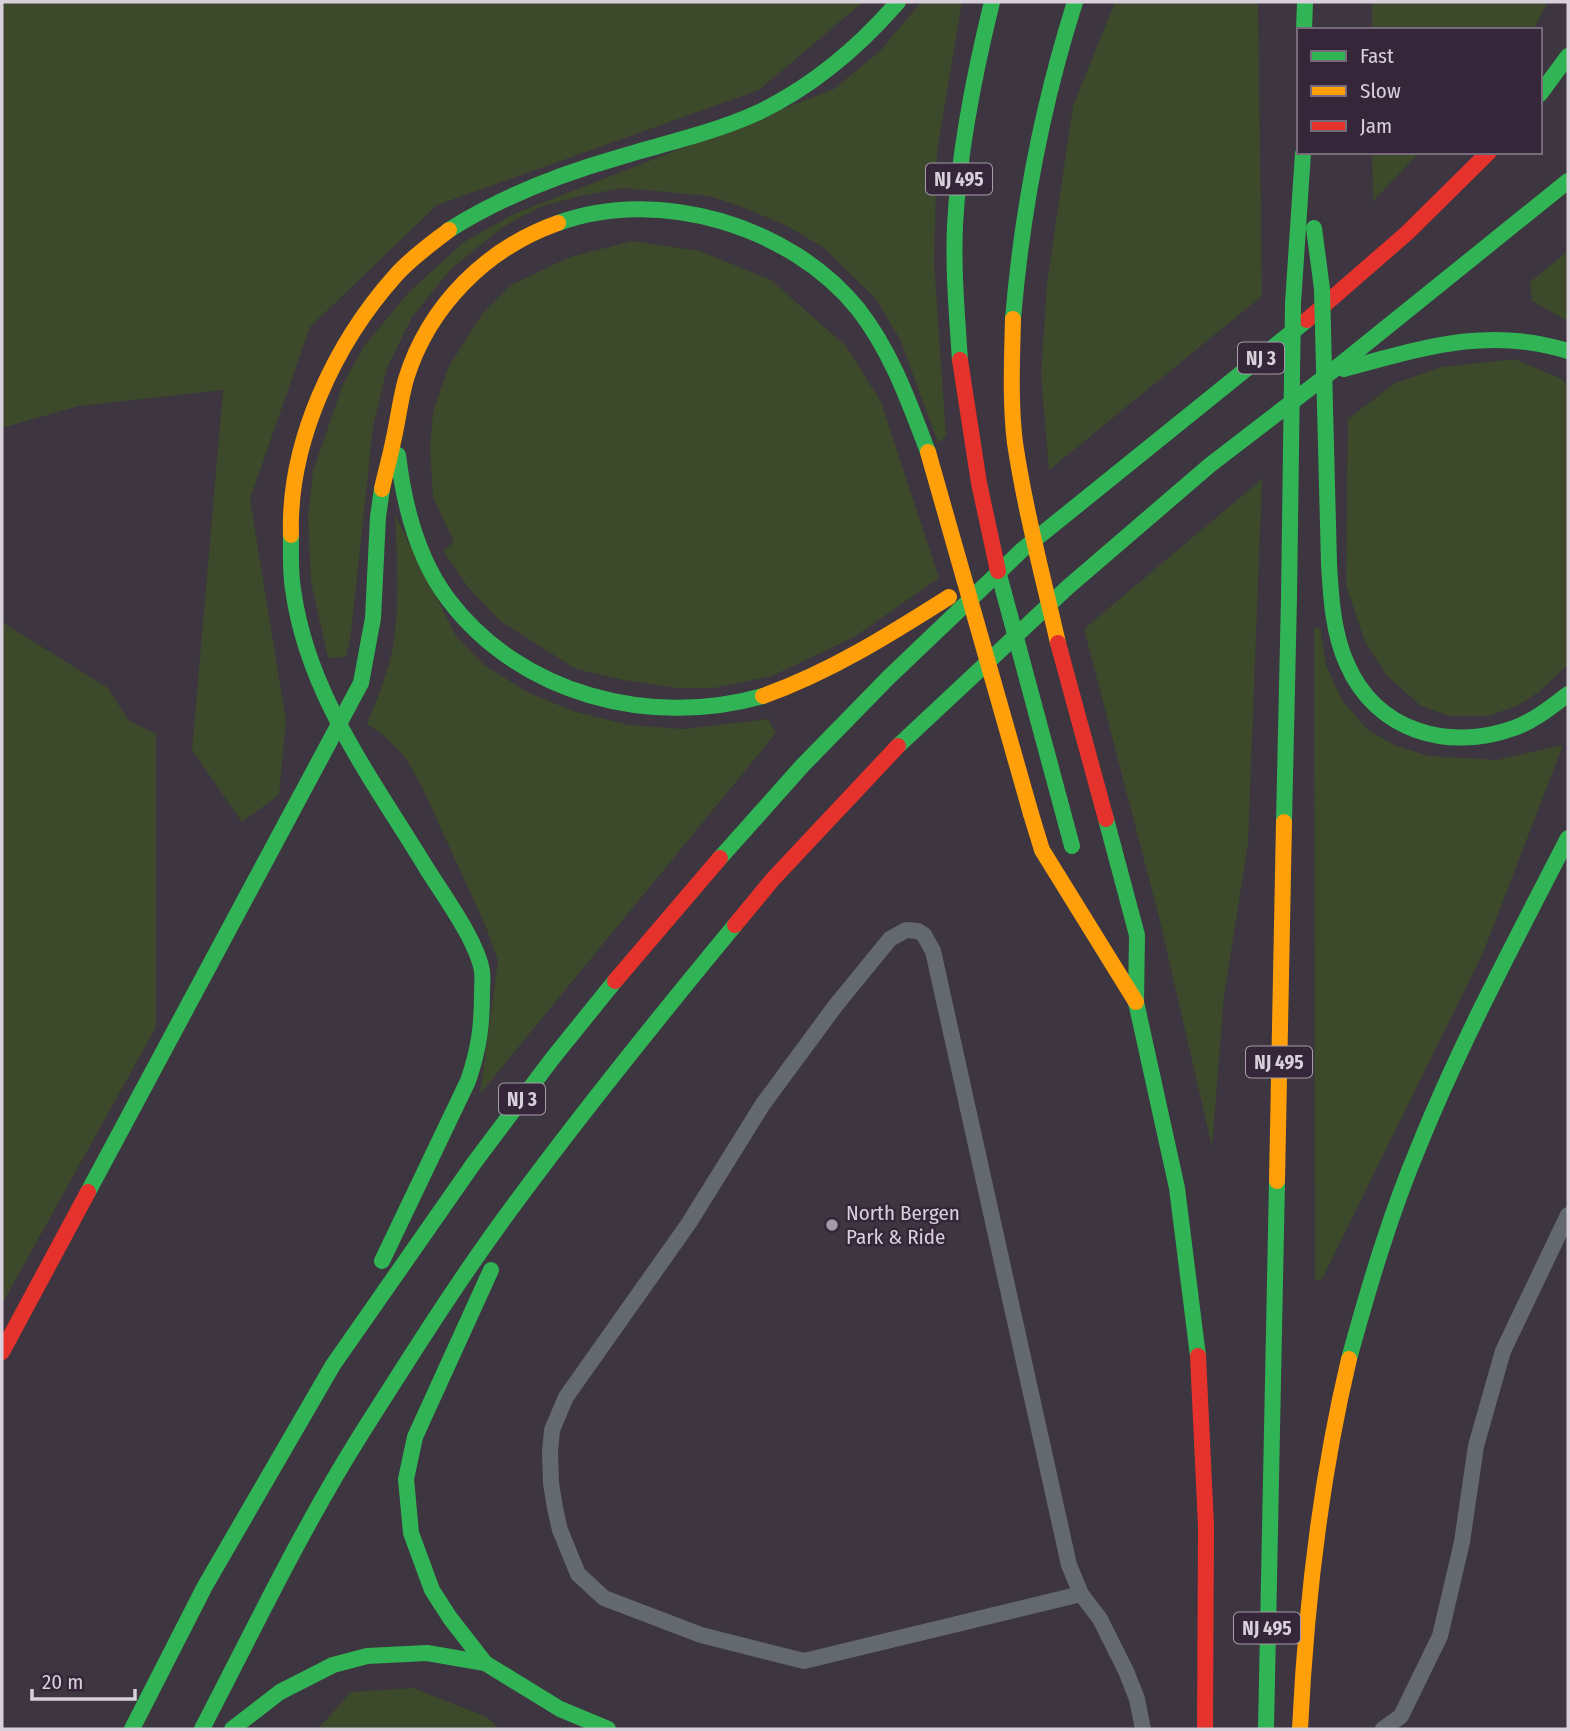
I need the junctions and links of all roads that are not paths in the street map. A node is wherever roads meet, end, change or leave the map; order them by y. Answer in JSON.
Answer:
{"nodes":[{"id":1,"x":898,"y":2,"type":"edge"},
{"id":2,"x":992,"y":2,"type":"edge"},
{"id":3,"x":1075,"y":2,"type":"edge"},
{"id":4,"x":1305,"y":2,"type":"edge"},
{"id":5,"x":1304,"y":28,"type":"edge"},
{"id":6,"x":1568,"y":56,"type":"edge"},
{"id":7,"x":1542,"y":90,"type":"edge"},
{"id":8,"x":1303,"y":154,"type":"edge"},
{"id":9,"x":1303,"y":154,"type":"edge"},
{"id":10,"x":1487,"y":154,"type":"edge"},
{"id":11,"x":1568,"y":181,"type":"edge"},
{"id":12,"x":1568,"y":351,"type":"edge"},
{"id":13,"x":1331,"y":372,"type":"junction"},
{"id":14,"x":396,"y":430,"type":"junction"},
{"id":15,"x":1022,"y":550,"type":"junction"},
{"id":16,"x":1568,"y":694,"type":"edge"},
{"id":17,"x":338,"y":726,"type":"junction"},
{"id":18,"x":1568,"y":838,"type":"edge"},
{"id":19,"x":1074,"y":852,"type":"dead end"},
{"id":20,"x":1083,"y":884,"type":"dead end"},
{"id":21,"x":1101,"y":947,"type":"junction"},
{"id":22,"x":1136,"y":1002,"type":"junction"},
{"id":23,"x":535,"y":1176,"type":"junction"},
{"id":24,"x":1568,"y":1215,"type":"edge"},
{"id":25,"x":2,"y":1352,"type":"edge"},
{"id":26,"x":333,"y":1366,"type":"junction"},
{"id":27,"x":1080,"y":1594,"type":"junction"},
{"id":28,"x":485,"y":1663,"type":"junction"},
{"id":29,"x":559,"y":1709,"type":"junction"},
{"id":30,"x":132,"y":1729,"type":"edge"},
{"id":31,"x":202,"y":1729,"type":"edge"},
{"id":32,"x":232,"y":1729,"type":"edge"},
{"id":33,"x":570,"y":1729,"type":"edge"},
{"id":34,"x":608,"y":1729,"type":"edge"},
{"id":35,"x":1143,"y":1729,"type":"edge"},
{"id":36,"x":1205,"y":1729,"type":"edge"},
{"id":37,"x":1266,"y":1729,"type":"edge"},
{"id":38,"x":1300,"y":1729,"type":"edge"},
{"id":39,"x":1383,"y":1729,"type":"edge"}],
"edges":[{"from":1,"to":17,"type":"highway"},
{"from":2,"to":19,"type":"highway","number":"NJ 495","bridge":true},
{"from":3,"to":22,"type":"highway","bridge":true},
{"from":4,"to":5,"type":"highway"},
{"from":6,"to":7,"type":"highway"},
{"from":8,"to":16,"type":"highway","bridge":true},
{"from":9,"to":37,"type":"highway","number":"NJ 495","bridge":true},
{"from":10,"to":15,"type":"highway","number":"NJ 3"},
{"from":11,"to":13,"type":"highway","number":"NJ 3"},
{"from":12,"to":13,"type":"highway"},
{"from":13,"to":23,"type":"highway","number":"NJ 3"},
{"from":14,"to":15,"type":"highway"},
{"from":14,"to":17,"type":"highway"},
{"from":14,"to":21,"type":"highway","bridge":true},
{"from":15,"to":26,"type":"highway","number":"NJ 3"},
{"from":17,"to":25,"type":"highway"},
{"from":17,"to":26,"type":"highway"},
{"from":18,"to":38,"type":"highway"},
{"from":20,"to":21,"type":"highway","number":"NJ 495"},
{"from":21,"to":22,"type":"highway","number":"NJ 495"},
{"from":22,"to":36,"type":"highway","number":"NJ 495"},
{"from":23,"to":28,"type":"highway"},
{"from":23,"to":31,"type":"highway","number":"NJ 3"},
{"from":24,"to":39,"type":"lane"},
{"from":26,"to":30,"type":"highway","number":"NJ 3"},
{"from":27,"to":27,"type":"lane"},
{"from":27,"to":35,"type":"lane"},
{"from":28,"to":29,"type":"highway"},
{"from":28,"to":32,"type":"highway"},
{"from":29,"to":33,"type":"highway"},
{"from":29,"to":34,"type":"highway"}]}
